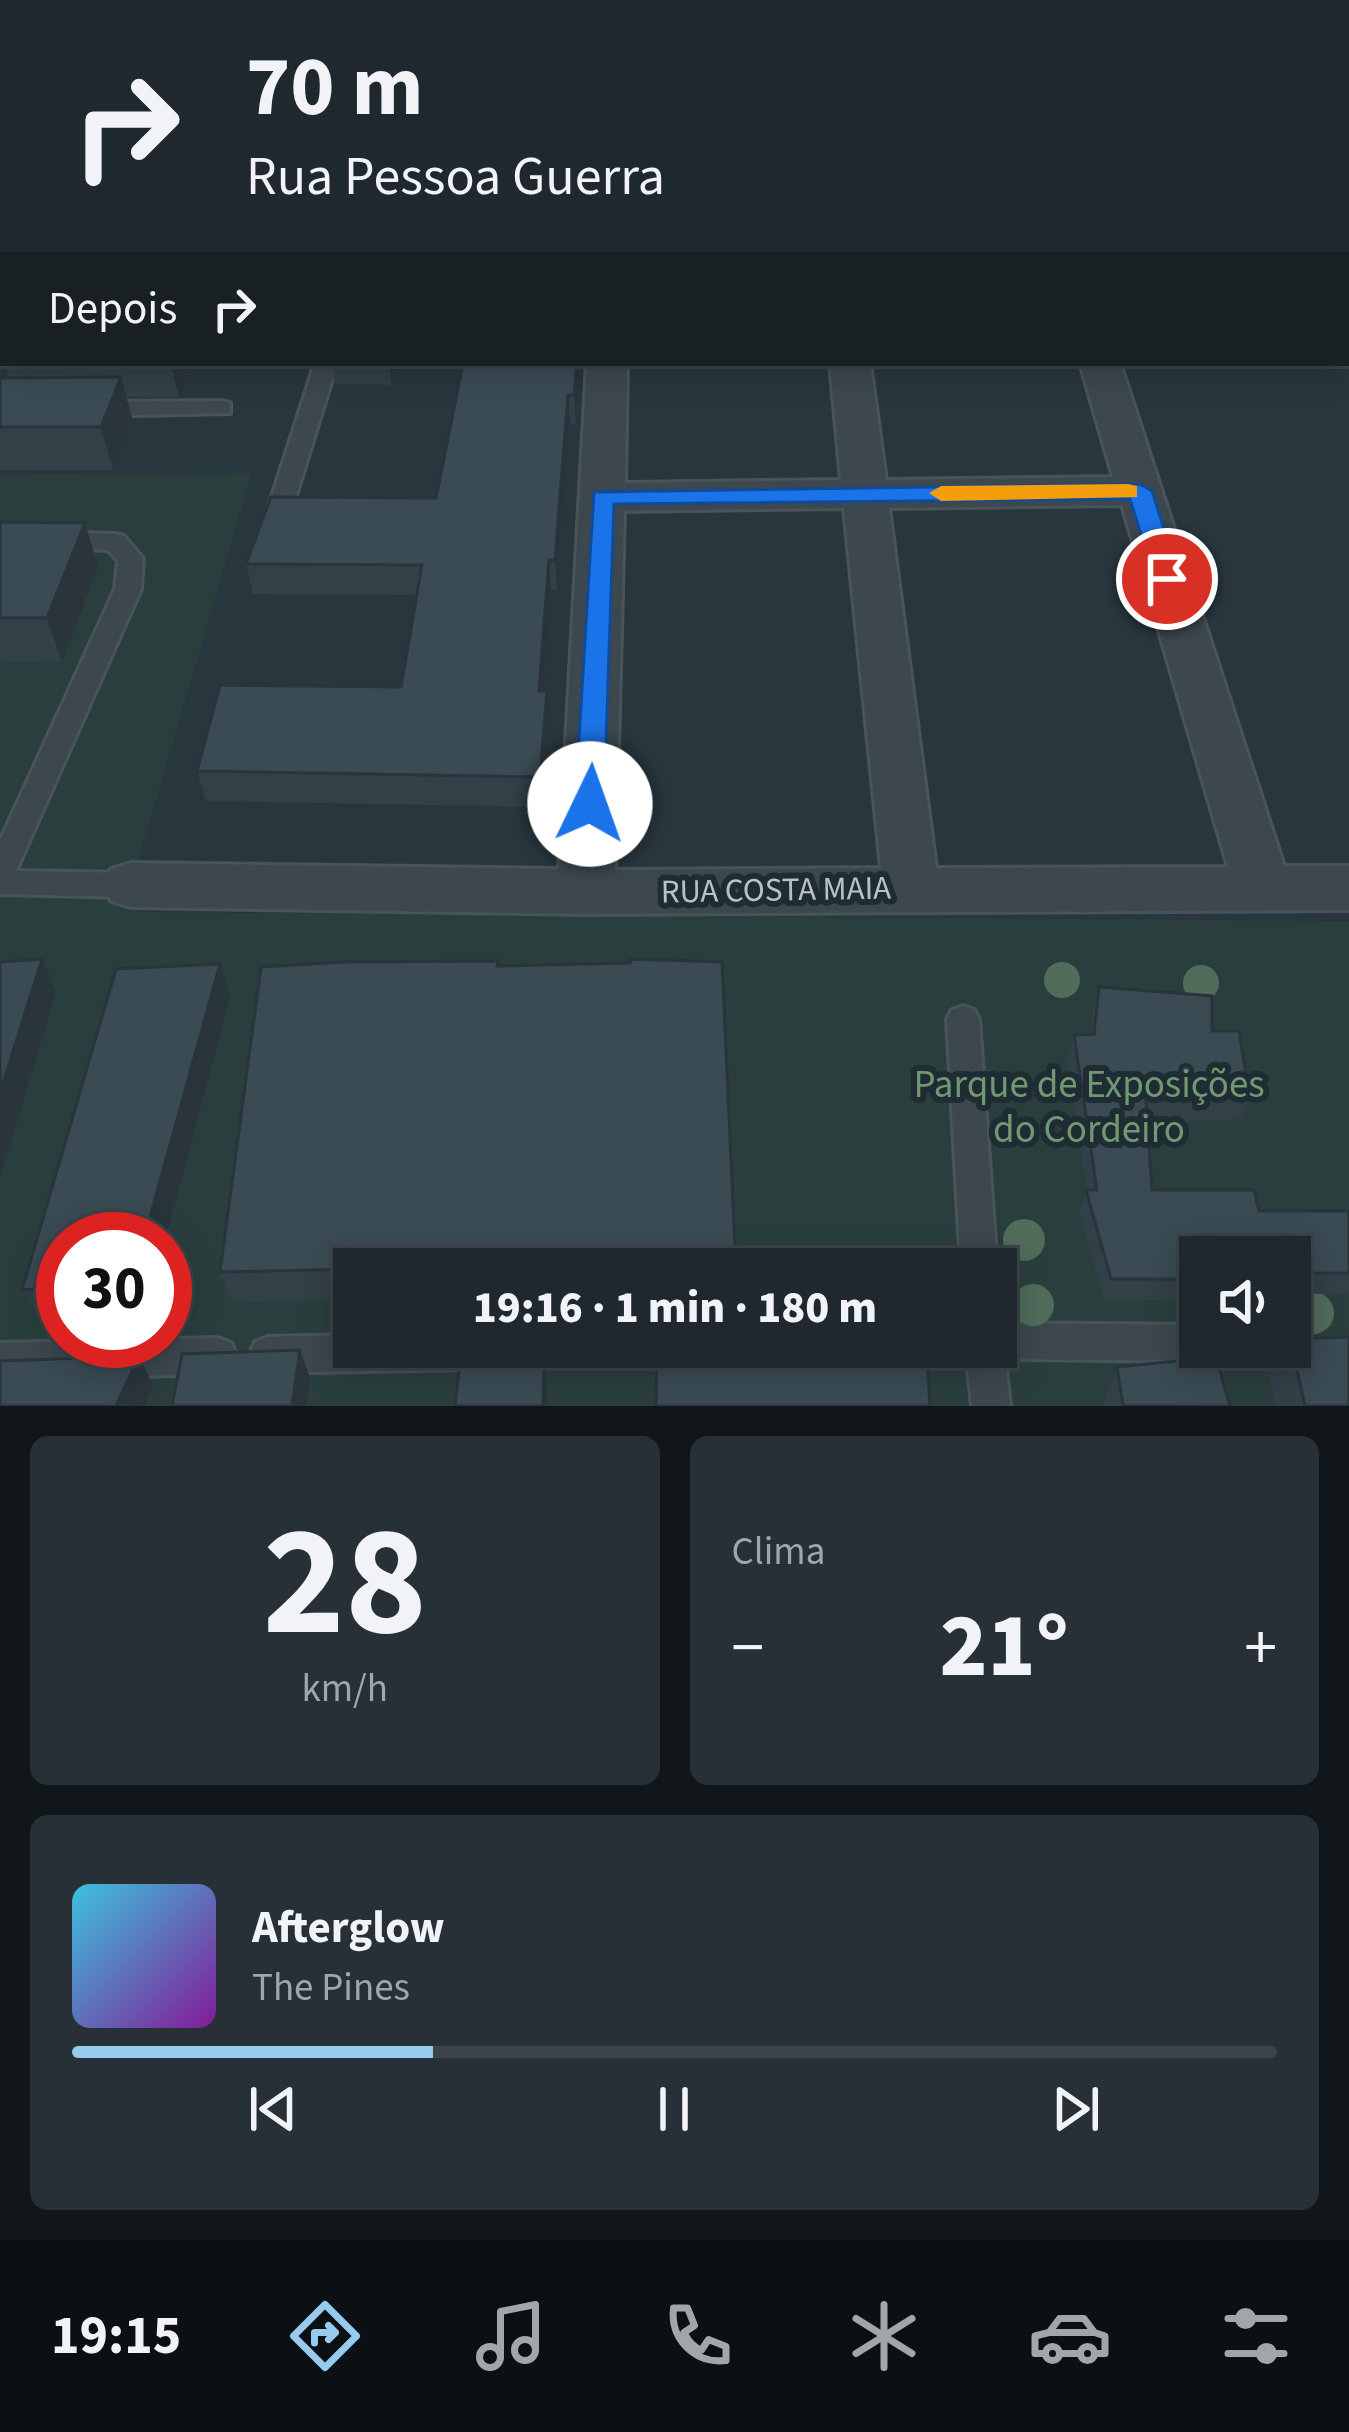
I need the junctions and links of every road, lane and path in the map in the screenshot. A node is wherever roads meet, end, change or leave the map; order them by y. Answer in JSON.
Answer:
{"nodes":[{"id":1,"x":324,"y":366,"type":"edge"},
{"id":2,"x":607,"y":366,"type":"edge"},
{"id":3,"x":850,"y":366,"type":"edge"},
{"id":4,"x":1101,"y":366,"type":"edge"},
{"id":5,"x":222,"y":408,"type":"dead end"},
{"id":6,"x":67,"y":409,"type":"edge"},
{"id":7,"x":1140,"y":491,"type":"junction"},
{"id":8,"x":866,"y":494,"type":"junction"},
{"id":9,"x":603,"y":497,"type":"junction"},
{"id":10,"x":279,"y":512,"type":"edge"},
{"id":11,"x":0,"y":538,"type":"edge"},
{"id":12,"x":0,"y":878,"type":"edge"},
{"id":13,"x":130,"y":885,"type":"joint"},
{"id":14,"x":1263,"y":888,"type":"junction"},
{"id":15,"x":1349,"y":888,"type":"edge"},
{"id":16,"x":911,"y":889,"type":"junction"},
{"id":17,"x":586,"y":892,"type":"junction"},
{"id":18,"x":963,"y":1019,"type":"dead end"},
{"id":19,"x":979,"y":1248,"type":"edge"},
{"id":20,"x":1017,"y":1341,"type":"edge"},
{"id":21,"x":1179,"y":1343,"type":"edge"},
{"id":22,"x":333,"y":1353,"type":"edge"},
{"id":23,"x":0,"y":1360,"type":"edge"},
{"id":24,"x":987,"y":1368,"type":"edge"},
{"id":25,"x":991,"y":1406,"type":"edge"}],
"edges":[{"from":1,"to":10,"type":"lane"},
{"from":2,"to":9,"type":"street"},
{"from":3,"to":8,"type":"street"},
{"from":4,"to":7,"type":"street"},
{"from":5,"to":6,"type":"lane"},
{"from":7,"to":8,"type":"street"},
{"from":7,"to":14,"type":"street"},
{"from":8,"to":9,"type":"street"},
{"from":8,"to":16,"type":"street"},
{"from":9,"to":17,"type":"street"},
{"from":11,"to":12,"type":"lane"},
{"from":12,"to":13,"type":"lane"},
{"from":13,"to":17,"type":"street","name":"RUA COSTA MAIA"},
{"from":14,"to":15,"type":"street","name":"RUA COSTA MAIA"},
{"from":14,"to":16,"type":"street","name":"RUA COSTA MAIA"},
{"from":16,"to":17,"type":"street","name":"RUA COSTA MAIA"},
{"from":18,"to":19,"type":"lane"},
{"from":20,"to":21,"type":"lane"},
{"from":22,"to":23,"type":"lane"},
{"from":24,"to":25,"type":"lane"}]}
